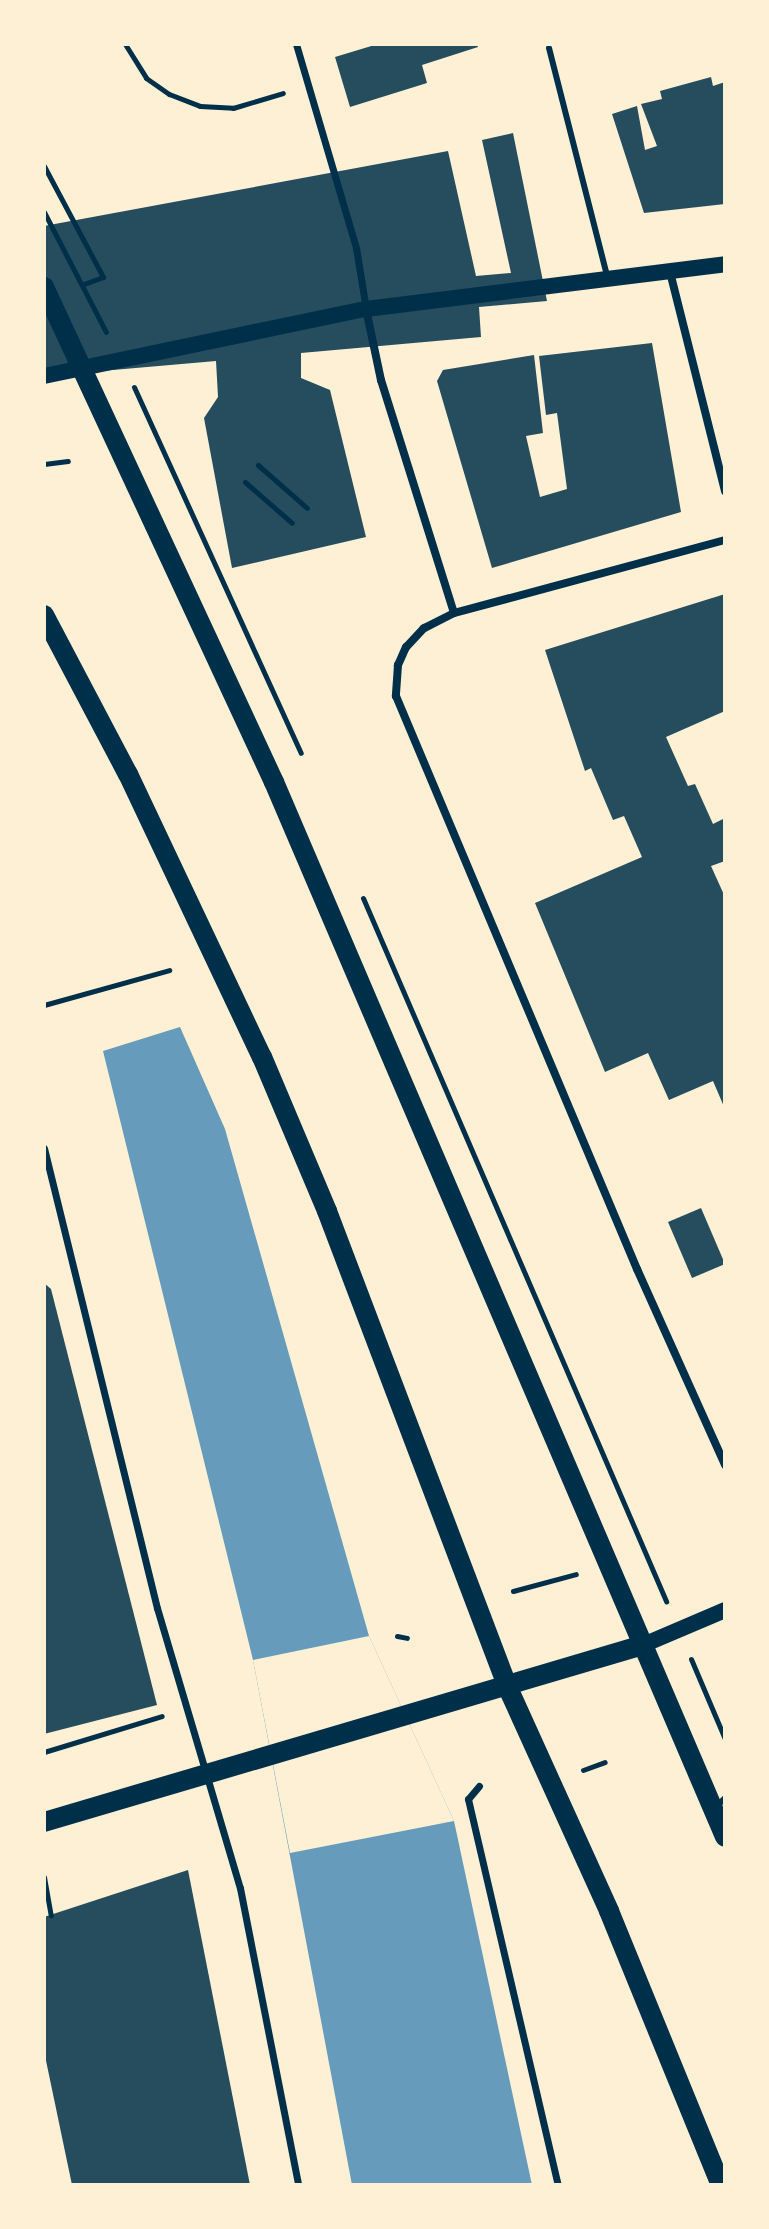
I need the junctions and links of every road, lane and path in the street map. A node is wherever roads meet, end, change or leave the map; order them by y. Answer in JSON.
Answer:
{"nodes":[{"id":1,"x":125,"y":44,"type":"edge"},
{"id":2,"x":296,"y":44,"type":"edge"},
{"id":3,"x":549,"y":48,"type":"dead end"},
{"id":4,"x":306,"y":83,"type":"junction"},
{"id":5,"x":44,"y":166,"type":"edge"},
{"id":6,"x":725,"y":264,"type":"edge"},
{"id":7,"x":670,"y":272,"type":"junction"},
{"id":8,"x":608,"y":280,"type":"junction"},
{"id":9,"x":90,"y":282,"type":"dead end"},
{"id":10,"x":44,"y":287,"type":"edge"},
{"id":11,"x":366,"y":309,"type":"junction"},
{"id":12,"x":100,"y":321,"type":"dead end"},
{"id":13,"x":121,"y":361,"type":"junction"},
{"id":14,"x":83,"y":369,"type":"junction"},
{"id":15,"x":44,"y":376,"type":"edge"},
{"id":16,"x":68,"y":461,"type":"dead end"},
{"id":17,"x":44,"y":464,"type":"edge"},
{"id":18,"x":258,"y":465,"type":"dead end"},
{"id":19,"x":245,"y":482,"type":"dead end"},
{"id":20,"x":725,"y":491,"type":"edge"},
{"id":21,"x":307,"y":508,"type":"dead end"},
{"id":22,"x":292,"y":523,"type":"dead end"},
{"id":23,"x":725,"y":540,"type":"edge"},
{"id":24,"x":454,"y":613,"type":"junction"},
{"id":25,"x":44,"y":615,"type":"edge"},
{"id":26,"x":305,"y":763,"type":"dead end"},
{"id":27,"x":361,"y":893,"type":"dead end"},
{"id":28,"x":169,"y":970,"type":"dead end"},
{"id":29,"x":44,"y":1005,"type":"edge"},
{"id":30,"x":44,"y":1148,"type":"edge"},
{"id":31,"x":725,"y":1465,"type":"edge"},
{"id":32,"x":576,"y":1574,"type":"dead end"},
{"id":33,"x":513,"y":1591,"type":"dead end"},
{"id":34,"x":725,"y":1610,"type":"edge"},
{"id":35,"x":678,"y":1630,"type":"junction"},
{"id":36,"x":397,"y":1636,"type":"dead end"},
{"id":37,"x":407,"y":1638,"type":"dead end"},
{"id":38,"x":643,"y":1645,"type":"junction"},
{"id":39,"x":508,"y":1688,"type":"junction"},
{"id":40,"x":186,"y":1709,"type":"junction"},
{"id":41,"x":725,"y":1739,"type":"edge"},
{"id":42,"x":44,"y":1752,"type":"edge"},
{"id":43,"x":605,"y":1762,"type":"dead end"},
{"id":44,"x":583,"y":1770,"type":"dead end"},
{"id":45,"x":206,"y":1777,"type":"junction"},
{"id":46,"x":479,"y":1786,"type":"dead end"},
{"id":47,"x":719,"y":1803,"type":"edge"},
{"id":48,"x":44,"y":1822,"type":"edge"},
{"id":49,"x":725,"y":1837,"type":"edge"},
{"id":50,"x":44,"y":1877,"type":"edge"},
{"id":51,"x":51,"y":1915,"type":"dead end"},
{"id":52,"x":298,"y":2185,"type":"edge"},
{"id":53,"x":558,"y":2185,"type":"edge"},
{"id":54,"x":721,"y":2185,"type":"edge"}],
"edges":[{"from":1,"to":4,"type":"path"},
{"from":2,"to":4,"type":"street"},
{"from":3,"to":8,"type":"lane"},
{"from":4,"to":11,"type":"street"},
{"from":5,"to":9,"type":"path"},
{"from":6,"to":7,"type":"main road"},
{"from":7,"to":8,"type":"main road"},
{"from":7,"to":20,"type":"street"},
{"from":8,"to":11,"type":"main road"},
{"from":10,"to":14,"type":"main road"},
{"from":11,"to":13,"type":"main road"},
{"from":11,"to":24,"type":"street"},
{"from":12,"to":13,"type":"path"},
{"from":13,"to":14,"type":"main road"},
{"from":13,"to":26,"type":"path"},
{"from":14,"to":15,"type":"main road"},
{"from":14,"to":38,"type":"main road"},
{"from":16,"to":17,"type":"path"},
{"from":18,"to":21,"type":"path"},
{"from":19,"to":22,"type":"path"},
{"from":23,"to":24,"type":"street"},
{"from":24,"to":31,"type":"street"},
{"from":25,"to":39,"type":"main road"},
{"from":27,"to":35,"type":"path"},
{"from":28,"to":29,"type":"path"},
{"from":30,"to":40,"type":"street"},
{"from":32,"to":33,"type":"path"},
{"from":34,"to":35,"type":"main road"},
{"from":35,"to":38,"type":"main road"},
{"from":35,"to":41,"type":"path"},
{"from":36,"to":37,"type":"path"},
{"from":38,"to":39,"type":"main road"},
{"from":38,"to":47,"type":"main road"},
{"from":39,"to":45,"type":"main road"},
{"from":39,"to":54,"type":"main road"},
{"from":40,"to":42,"type":"path"},
{"from":40,"to":45,"type":"street"},
{"from":43,"to":44,"type":"path"},
{"from":45,"to":48,"type":"main road"},
{"from":45,"to":52,"type":"street"},
{"from":46,"to":53,"type":"street"},
{"from":47,"to":49,"type":"main road"},
{"from":50,"to":51,"type":"path"}]}
